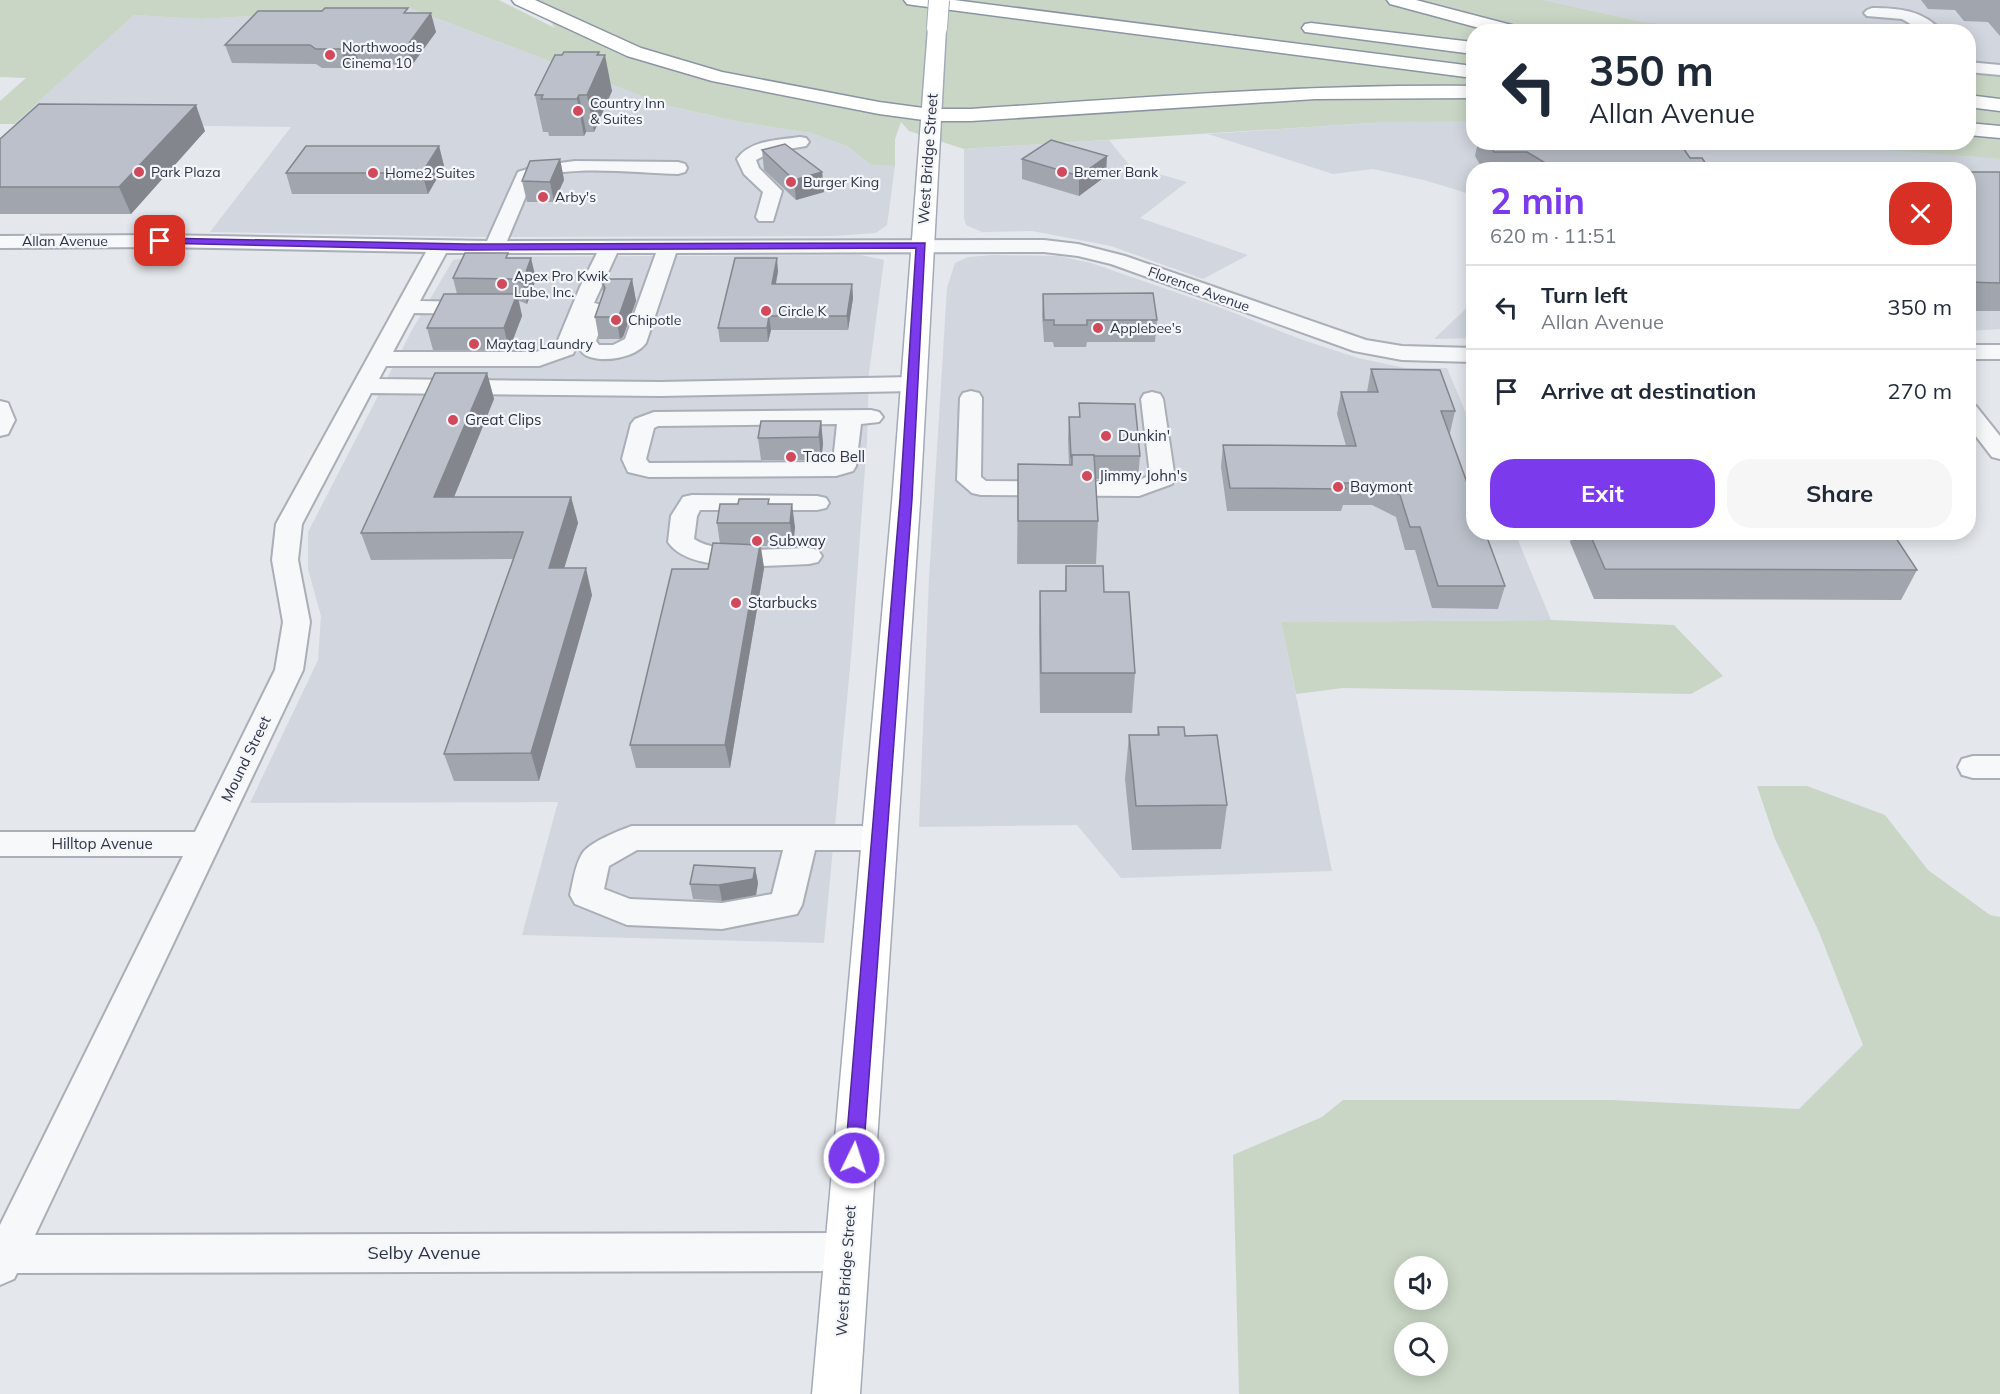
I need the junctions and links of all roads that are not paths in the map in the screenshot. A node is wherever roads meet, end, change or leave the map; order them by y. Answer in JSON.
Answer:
{"nodes":[{"id":1,"x":521,"y":0,"type":"edge"},
{"id":2,"x":913,"y":0,"type":"edge"},
{"id":3,"x":1396,"y":0,"type":"edge"},
{"id":4,"x":1858,"y":0,"type":"edge"},
{"id":5,"x":1872,"y":13,"type":"junction"},
{"id":6,"x":938,"y":14,"type":"edge"},
{"id":7,"x":1486,"y":24,"type":"edge"},
{"id":8,"x":1884,"y":24,"type":"edge"},
{"id":9,"x":1925,"y":24,"type":"edge"},
{"id":10,"x":1299,"y":27,"type":"dead end"},
{"id":11,"x":1466,"y":47,"type":"edge"},
{"id":12,"x":1976,"y":66,"type":"edge"},
{"id":13,"x":2000,"y":70,"type":"edge"},
{"id":14,"x":1466,"y":71,"type":"edge"},
{"id":15,"x":1466,"y":92,"type":"edge"},
{"id":16,"x":1976,"y":103,"type":"edge"},
{"id":17,"x":2000,"y":106,"type":"edge"},
{"id":18,"x":931,"y":115,"type":"junction"},
{"id":19,"x":1976,"y":130,"type":"edge"},
{"id":20,"x":2000,"y":132,"type":"edge"},
{"id":21,"x":800,"y":142,"type":"dead end"},
{"id":22,"x":678,"y":168,"type":"dead end"},
{"id":23,"x":766,"y":217,"type":"dead end"},
{"id":24,"x":0,"y":242,"type":"edge"},
{"id":25,"x":921,"y":245,"type":"junction"},
{"id":26,"x":669,"y":246,"type":"junction"},
{"id":27,"x":439,"y":247,"type":"junction"},
{"id":28,"x":494,"y":247,"type":"junction"},
{"id":29,"x":610,"y":247,"type":"junction"},
{"id":30,"x":592,"y":283,"type":"junction"},
{"id":31,"x":407,"y":307,"type":"junction"},
{"id":32,"x":494,"y":308,"type":"edge"},
{"id":33,"x":1976,"y":352,"type":"edge"},
{"id":34,"x":2000,"y":352,"type":"edge"},
{"id":35,"x":1466,"y":356,"type":"edge"},
{"id":36,"x":378,"y":359,"type":"junction"},
{"id":37,"x":913,"y":384,"type":"junction"},
{"id":38,"x":364,"y":386,"type":"junction"},
{"id":39,"x":660,"y":389,"type":"junction"},
{"id":40,"x":971,"y":398,"type":"dead end"},
{"id":41,"x":1152,"y":399,"type":"dead end"},
{"id":42,"x":0,"y":408,"type":"edge"},
{"id":43,"x":654,"y":419,"type":"junction"},
{"id":44,"x":1976,"y":421,"type":"edge"},
{"id":45,"x":0,"y":429,"type":"edge"},
{"id":46,"x":2000,"y":452,"type":"edge"},
{"id":47,"x":817,"y":503,"type":"dead end"},
{"id":48,"x":809,"y":556,"type":"dead end"},
{"id":49,"x":802,"y":838,"type":"junction"},
{"id":50,"x":879,"y":838,"type":"junction"},
{"id":51,"x":0,"y":844,"type":"edge"},
{"id":52,"x":205,"y":844,"type":"junction"},
{"id":53,"x":847,"y":1252,"type":"junction"},
{"id":54,"x":2,"y":1258,"type":"edge"},
{"id":55,"x":836,"y":1394,"type":"edge"}],
"edges":[{"from":1,"to":18,"type":"main road"},
{"from":2,"to":14,"type":"main road"},
{"from":3,"to":7,"type":"main road"},
{"from":4,"to":5,"type":"street"},
{"from":5,"to":8,"type":"street"},
{"from":5,"to":9,"type":"street"},
{"from":6,"to":18,"type":"main road","name":"West Bridge Street"},
{"from":10,"to":11,"type":"main road"},
{"from":12,"to":13,"type":"street"},
{"from":15,"to":18,"type":"main road"},
{"from":16,"to":17,"type":"main road"},
{"from":18,"to":25,"type":"main road","name":"West Bridge Street"},
{"from":19,"to":20,"type":"main road"},
{"from":21,"to":23,"type":"street"},
{"from":22,"to":28,"type":"street"},
{"from":24,"to":27,"type":"street","name":"Allan Avenue"},
{"from":25,"to":26,"type":"street","name":"Allan Avenue"},
{"from":25,"to":35,"type":"street","name":"Florence Avenue"},
{"from":25,"to":37,"type":"main road","name":"West Bridge Street"},
{"from":26,"to":29,"type":"street","name":"Allan Avenue"},
{"from":26,"to":30,"type":"street"},
{"from":27,"to":28,"type":"street","name":"Allan Avenue"},
{"from":27,"to":31,"type":"street","name":"Mound Street"},
{"from":28,"to":29,"type":"street","name":"Allan Avenue"},
{"from":29,"to":30,"type":"street"},
{"from":30,"to":36,"type":"street"},
{"from":31,"to":32,"type":"street"},
{"from":31,"to":36,"type":"street","name":"Mound Street"},
{"from":33,"to":34,"type":"street"},
{"from":36,"to":38,"type":"street","name":"Mound Street"},
{"from":37,"to":39,"type":"street"},
{"from":37,"to":50,"type":"main road","name":"West Bridge Street"},
{"from":38,"to":39,"type":"street"},
{"from":38,"to":52,"type":"street","name":"Mound Street"},
{"from":39,"to":43,"type":"street"},
{"from":40,"to":41,"type":"street"},
{"from":42,"to":45,"type":"street"},
{"from":43,"to":43,"type":"street"},
{"from":44,"to":46,"type":"street"},
{"from":47,"to":48,"type":"street"},
{"from":49,"to":49,"type":"street"},
{"from":49,"to":50,"type":"street"},
{"from":50,"to":53,"type":"main road","name":"West Bridge Street"},
{"from":51,"to":52,"type":"street","name":"Hilltop Avenue"},
{"from":52,"to":54,"type":"street","name":"Mound Street"},
{"from":53,"to":54,"type":"street","name":"Selby Avenue"},
{"from":53,"to":55,"type":"main road","name":"West Bridge Street"}]}
